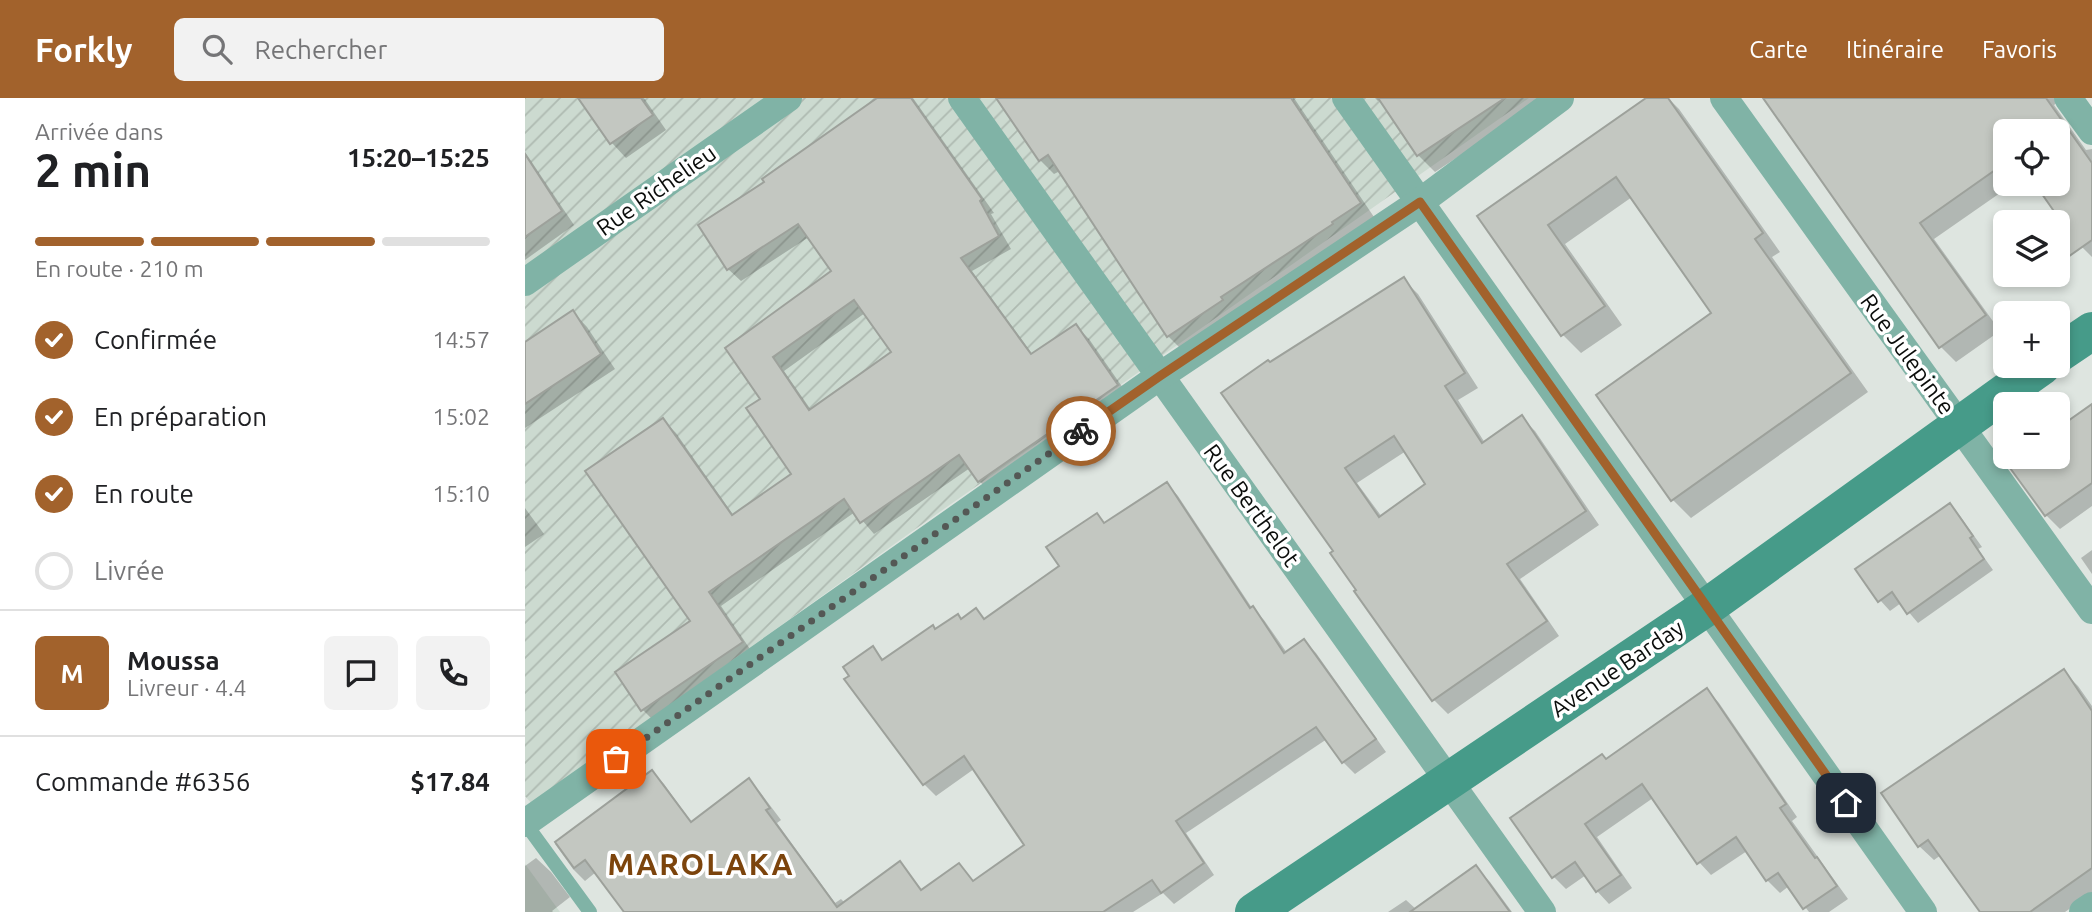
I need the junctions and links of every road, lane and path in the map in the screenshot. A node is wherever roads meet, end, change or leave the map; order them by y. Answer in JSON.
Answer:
{"nodes":[{"id":1,"x":788,"y":98,"type":"edge"},
{"id":2,"x":962,"y":98,"type":"edge"},
{"id":3,"x":1346,"y":98,"type":"edge"},
{"id":4,"x":1560,"y":98,"type":"edge"},
{"id":5,"x":1724,"y":98,"type":"edge"},
{"id":6,"x":2068,"y":98,"type":"edge"},
{"id":7,"x":2092,"y":131,"type":"edge"},
{"id":8,"x":1420,"y":202,"type":"junction"},
{"id":9,"x":525,"y":282,"type":"edge"},
{"id":10,"x":2092,"y":331,"type":"edge"},
{"id":11,"x":2070,"y":346,"type":"edge"},
{"id":12,"x":1160,"y":376,"type":"junction"},
{"id":13,"x":2025,"y":378,"type":"edge"},
{"id":14,"x":1958,"y":424,"type":"junction"},
{"id":15,"x":1707,"y":607,"type":"junction"},
{"id":16,"x":2092,"y":610,"type":"edge"},
{"id":17,"x":1449,"y":781,"type":"junction"},
{"id":18,"x":525,"y":823,"type":"edge"},
{"id":19,"x":2092,"y":906,"type":"edge"},
{"id":20,"x":590,"y":912,"type":"edge"},
{"id":21,"x":1254,"y":912,"type":"edge"},
{"id":22,"x":1542,"y":912,"type":"edge"},
{"id":23,"x":1923,"y":912,"type":"edge"},
{"id":24,"x":2083,"y":912,"type":"edge"}],
"edges":[{"from":1,"to":9,"type":"street","name":"Rue Richelieu"},
{"from":2,"to":12,"type":"street","name":"Rue Berthelot"},
{"from":3,"to":8,"type":"street"},
{"from":4,"to":8,"type":"street"},
{"from":5,"to":14,"type":"street","name":"Rue Julepinte"},
{"from":6,"to":7,"type":"street"},
{"from":8,"to":12,"type":"street"},
{"from":8,"to":15,"type":"street"},
{"from":10,"to":11,"type":"main road"},
{"from":12,"to":17,"type":"street","name":"Rue Berthelot"},
{"from":12,"to":18,"type":"street"},
{"from":13,"to":14,"type":"main road","name":"Avenue Barday"},
{"from":14,"to":15,"type":"main road","name":"Avenue Barday"},
{"from":14,"to":16,"type":"street","name":"Rue Julepinte"},
{"from":15,"to":17,"type":"main road","name":"Avenue Barday"},
{"from":15,"to":23,"type":"street"},
{"from":17,"to":21,"type":"main road","name":"Avenue Barday"},
{"from":17,"to":22,"type":"street","name":"Rue Berthelot"},
{"from":18,"to":20,"type":"lane"},
{"from":19,"to":24,"type":"street"}]}
